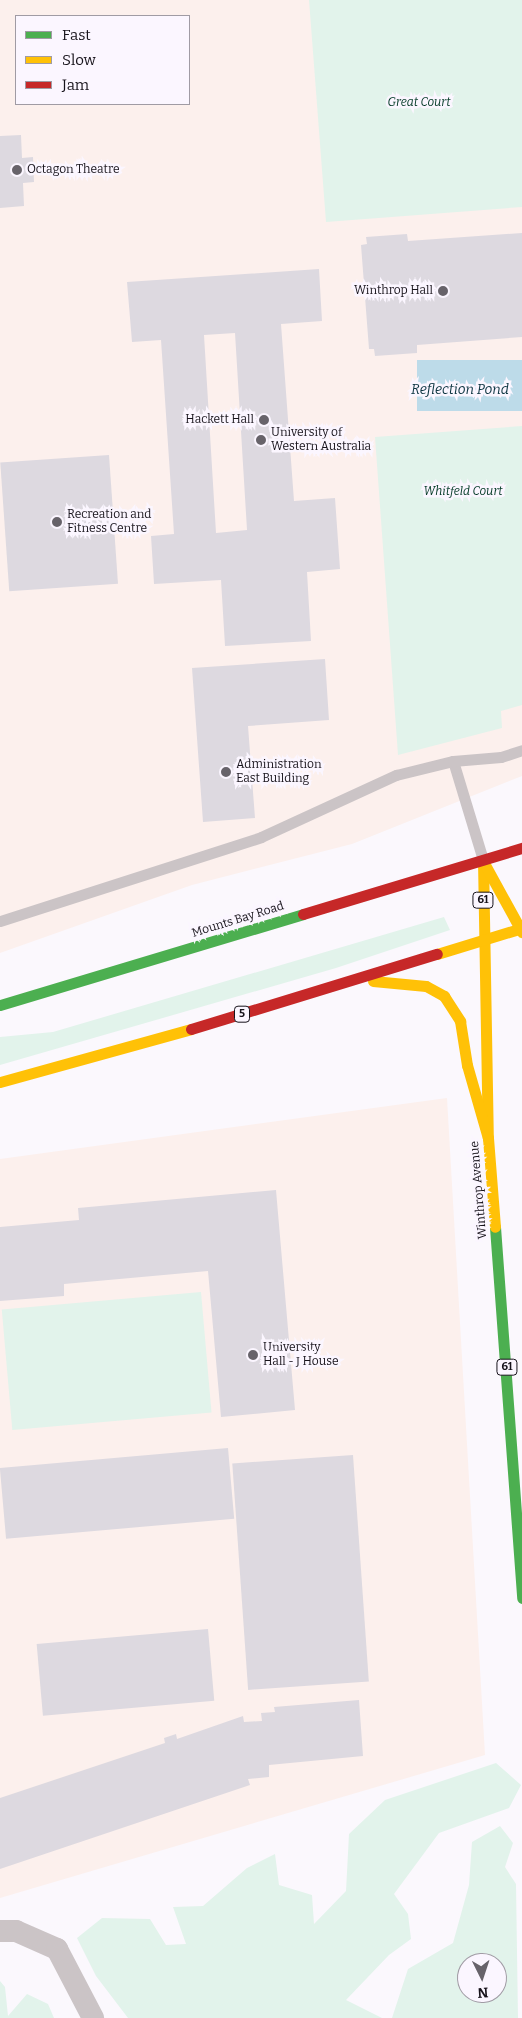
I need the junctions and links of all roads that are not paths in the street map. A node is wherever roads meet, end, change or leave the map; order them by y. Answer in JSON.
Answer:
{"nodes":[{"id":1,"x":522,"y":750,"type":"edge"},
{"id":2,"x":453,"y":761,"type":"junction"},
{"id":3,"x":522,"y":848,"type":"edge"},
{"id":4,"x":483,"y":860,"type":"junction"},
{"id":5,"x":0,"y":921,"type":"edge"},
{"id":6,"x":521,"y":929,"type":"edge"},
{"id":7,"x":483,"y":940,"type":"junction"},
{"id":8,"x":355,"y":981,"type":"junction"},
{"id":9,"x":0,"y":1005,"type":"edge"},
{"id":10,"x":0,"y":1082,"type":"edge"},
{"id":11,"x":488,"y":1138,"type":"junction"},
{"id":12,"x":522,"y":1598,"type":"edge"},
{"id":13,"x":0,"y":1931,"type":"edge"},
{"id":14,"x":93,"y":2018,"type":"edge"}],
"edges":[{"from":1,"to":2,"type":"lane"},
{"from":2,"to":4,"type":"lane"},
{"from":2,"to":5,"type":"lane"},
{"from":3,"to":4,"type":"main road","name":"Mounts Bay Road"},
{"from":4,"to":6,"type":"main road","number":"61"},
{"from":4,"to":7,"type":"main road","name":"Winthrop Avenue","number":"61"},
{"from":4,"to":9,"type":"main road","name":"Mounts Bay Road"},
{"from":6,"to":7,"type":"main road","number":"5"},
{"from":7,"to":8,"type":"main road","number":"5"},
{"from":7,"to":11,"type":"main road","name":"Winthrop Avenue","number":"61"},
{"from":8,"to":10,"type":"main road","number":"5"},
{"from":8,"to":11,"type":"main road","number":"61"},
{"from":11,"to":12,"type":"main road","name":"Winthrop Avenue","number":"61"},
{"from":13,"to":14,"type":"street"}]}
